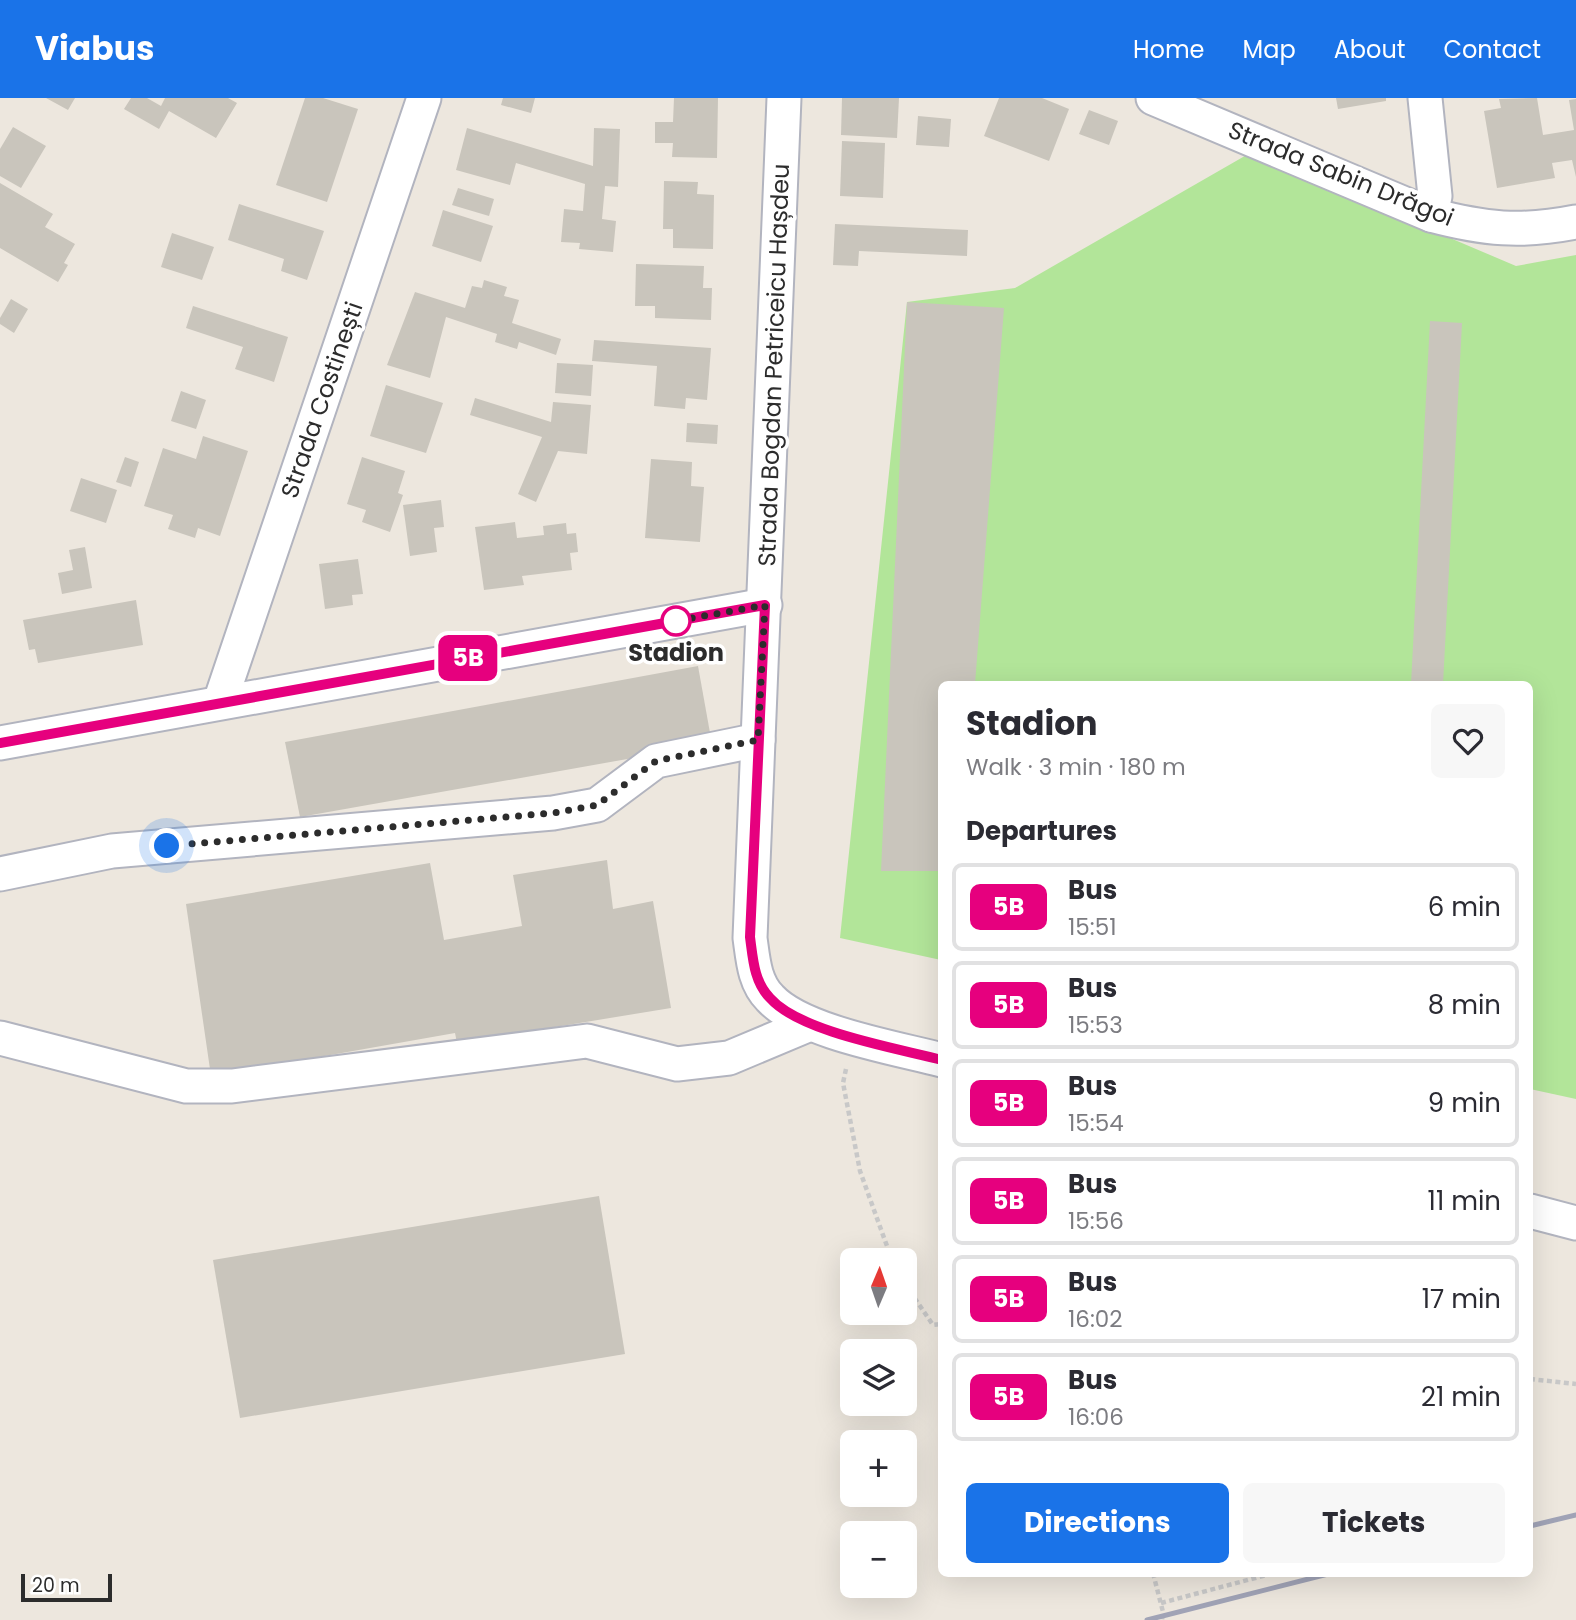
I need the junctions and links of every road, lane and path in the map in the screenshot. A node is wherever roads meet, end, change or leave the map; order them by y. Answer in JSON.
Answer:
{"nodes":[{"id":1,"x":424,"y":98,"type":"edge"},
{"id":2,"x":785,"y":98,"type":"edge"},
{"id":3,"x":1153,"y":98,"type":"edge"},
{"id":4,"x":1425,"y":98,"type":"edge"},
{"id":5,"x":1431,"y":215,"type":"junction"},
{"id":6,"x":1576,"y":222,"type":"edge"},
{"id":7,"x":765,"y":605,"type":"junction"},
{"id":8,"x":220,"y":702,"type":"junction"},
{"id":9,"x":758,"y":740,"type":"junction"},
{"id":10,"x":0,"y":743,"type":"edge"},
{"id":11,"x":0,"y":874,"type":"edge"},
{"id":12,"x":810,"y":1024,"type":"junction"},
{"id":13,"x":852,"y":1036,"type":"junction"},
{"id":14,"x":0,"y":1038,"type":"edge"},
{"id":15,"x":938,"y":1059,"type":"edge"},
{"id":16,"x":1533,"y":1212,"type":"edge"},
{"id":17,"x":1576,"y":1223,"type":"edge"},
{"id":18,"x":888,"y":1248,"type":"edge"},
{"id":19,"x":917,"y":1302,"type":"edge"},
{"id":20,"x":938,"y":1324,"type":"edge"},
{"id":21,"x":1533,"y":1380,"type":"edge"},
{"id":22,"x":1576,"y":1384,"type":"edge"},
{"id":23,"x":1154,"y":1577,"type":"edge"},
{"id":24,"x":1259,"y":1577,"type":"edge"},
{"id":25,"x":1161,"y":1603,"type":"junction"},
{"id":26,"x":1161,"y":1620,"type":"edge"}],
"edges":[{"from":1,"to":8,"type":"street","name":"Strada Costinești"},
{"from":2,"to":7,"type":"street","name":"Strada Bogdan Petriceicu Hașdeu"},
{"from":3,"to":5,"type":"street","name":"Strada Sabin Drăgoi"},
{"from":4,"to":5,"type":"street"},
{"from":5,"to":6,"type":"street","name":"Strada Sabin Drăgoi"},
{"from":7,"to":8,"type":"street"},
{"from":7,"to":9,"type":"street","name":"Strada Bogdan Petriceicu Hașdeu"},
{"from":8,"to":10,"type":"street"},
{"from":9,"to":11,"type":"street"},
{"from":9,"to":12,"type":"street","name":"Strada Bogdan Petriceicu Hașdeu"},
{"from":12,"to":13,"type":"street","name":"Strada Bogdan Petriceicu Hașdeu"},
{"from":12,"to":14,"type":"street"},
{"from":13,"to":15,"type":"street","name":"Strada Bogdan Petriceicu Hașdeu"},
{"from":13,"to":18,"type":"path"},
{"from":16,"to":17,"type":"street"},
{"from":19,"to":20,"type":"path"},
{"from":21,"to":22,"type":"path"},
{"from":23,"to":25,"type":"path"},
{"from":24,"to":25,"type":"path"},
{"from":25,"to":26,"type":"path"}]}
